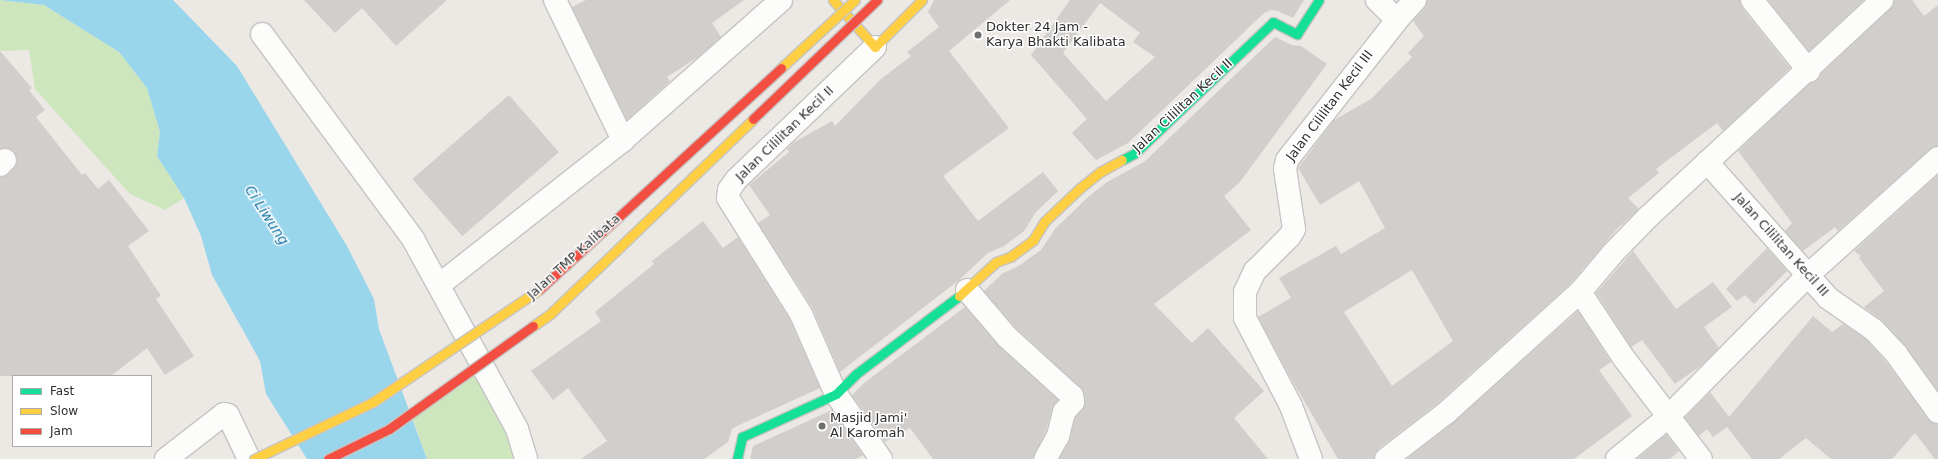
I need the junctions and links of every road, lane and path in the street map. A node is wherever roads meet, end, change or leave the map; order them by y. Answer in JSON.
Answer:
{"nodes":[{"id":1,"x":555,"y":0,"type":"edge"},
{"id":2,"x":780,"y":0,"type":"edge"},
{"id":3,"x":833,"y":0,"type":"edge"},
{"id":4,"x":855,"y":0,"type":"edge"},
{"id":5,"x":877,"y":0,"type":"edge"},
{"id":6,"x":922,"y":0,"type":"edge"},
{"id":7,"x":1319,"y":0,"type":"edge"},
{"id":8,"x":1377,"y":0,"type":"edge"},
{"id":9,"x":1415,"y":0,"type":"edge"},
{"id":10,"x":1752,"y":0,"type":"edge"},
{"id":11,"x":1882,"y":0,"type":"edge"},
{"id":12,"x":1397,"y":20,"type":"junction"},
{"id":13,"x":262,"y":34,"type":"dead end"},
{"id":14,"x":875,"y":47,"type":"junction"},
{"id":15,"x":1809,"y":71,"type":"junction"},
{"id":16,"x":623,"y":140,"type":"junction"},
{"id":17,"x":1938,"y":158,"type":"edge"},
{"id":18,"x":1707,"y":162,"type":"junction"},
{"id":19,"x":1807,"y":276,"type":"junction"},
{"id":20,"x":439,"y":285,"type":"junction"},
{"id":21,"x":967,"y":290,"type":"junction"},
{"id":22,"x":1580,"y":292,"type":"junction"},
{"id":23,"x":836,"y":394,"type":"junction"},
{"id":24,"x":1938,"y":412,"type":"edge"},
{"id":25,"x":1668,"y":416,"type":"junction"},
{"id":26,"x":166,"y":459,"type":"edge"},
{"id":27,"x":248,"y":459,"type":"edge"},
{"id":28,"x":254,"y":459,"type":"edge"},
{"id":29,"x":328,"y":459,"type":"edge"},
{"id":30,"x":526,"y":459,"type":"edge"},
{"id":31,"x":737,"y":459,"type":"edge"},
{"id":32,"x":881,"y":459,"type":"edge"},
{"id":33,"x":1045,"y":459,"type":"edge"},
{"id":34,"x":1311,"y":459,"type":"edge"},
{"id":35,"x":1386,"y":459,"type":"edge"},
{"id":36,"x":1616,"y":459,"type":"edge"},
{"id":37,"x":1701,"y":459,"type":"edge"}],
"edges":[{"from":1,"to":16,"type":"street"},
{"from":2,"to":16,"type":"street"},
{"from":3,"to":14,"type":"main road"},
{"from":4,"to":28,"type":"main road","name":"Jalan TMP Kalibata","bridge":true},
{"from":5,"to":29,"type":"main road","name":"Jalan TMP Kalibata","bridge":true},
{"from":6,"to":14,"type":"main road","name":"Jalan Cililitan Kecil II"},
{"from":7,"to":21,"type":"main road","name":"Jalan Cililitan Kecil II"},
{"from":8,"to":12,"type":"street"},
{"from":9,"to":12,"type":"street","name":"Jalan Cililitan Kecil III"},
{"from":10,"to":15,"type":"street"},
{"from":11,"to":15,"type":"street"},
{"from":12,"to":34,"type":"street","name":"Jalan Cililitan Kecil III"},
{"from":13,"to":20,"type":"street"},
{"from":14,"to":23,"type":"street","name":"Jalan Cililitan Kecil II"},
{"from":15,"to":18,"type":"street"},
{"from":16,"to":20,"type":"street"},
{"from":17,"to":19,"type":"street"},
{"from":18,"to":19,"type":"street","name":"Jalan Cililitan Kecil III"},
{"from":18,"to":22,"type":"street"},
{"from":19,"to":24,"type":"street","name":"Jalan Cililitan Kecil III"},
{"from":19,"to":25,"type":"street"},
{"from":20,"to":30,"type":"street"},
{"from":21,"to":23,"type":"main road","name":"Jalan Cililitan Kecil II"},
{"from":21,"to":33,"type":"street"},
{"from":22,"to":25,"type":"street"},
{"from":22,"to":35,"type":"street"},
{"from":23,"to":31,"type":"main road"},
{"from":23,"to":32,"type":"street","name":"Jalan Cililitan Kecil II"},
{"from":25,"to":36,"type":"street"},
{"from":25,"to":37,"type":"street"},
{"from":26,"to":27,"type":"street"}]}
